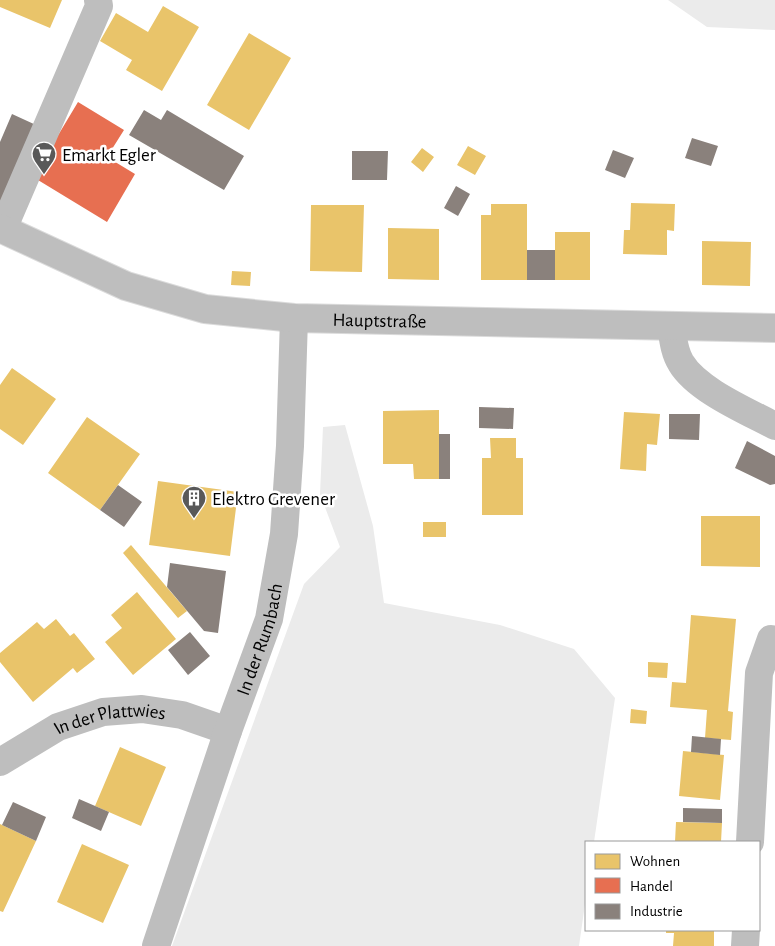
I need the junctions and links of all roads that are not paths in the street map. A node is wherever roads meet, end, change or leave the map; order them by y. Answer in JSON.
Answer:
{"nodes":[{"id":1,"x":98,"y":0,"type":"edge"},
{"id":2,"x":1,"y":228,"type":"edge"},
{"id":3,"x":294,"y":318,"type":"junction"},
{"id":4,"x":672,"y":326,"type":"junction"},
{"id":5,"x":775,"y":328,"type":"edge"},
{"id":6,"x":775,"y":426,"type":"edge"},
{"id":7,"x":771,"y":639,"type":"dead end"},
{"id":8,"x":228,"y":731,"type":"junction"},
{"id":9,"x":764,"y":758,"type":"edge"},
{"id":10,"x":0,"y":762,"type":"edge"},
{"id":11,"x":750,"y":841,"type":"edge"},
{"id":12,"x":746,"y":931,"type":"edge"},
{"id":13,"x":156,"y":946,"type":"edge"},
{"id":14,"x":745,"y":946,"type":"edge"}],
"edges":[{"from":1,"to":2,"type":"street"},
{"from":2,"to":3,"type":"street","name":"Hauptstraße"},
{"from":3,"to":4,"type":"street","name":"Hauptstraße"},
{"from":3,"to":8,"type":"street","name":"In der Rumbach"},
{"from":4,"to":5,"type":"street","name":"Hauptstraße"},
{"from":4,"to":6,"type":"street"},
{"from":7,"to":9,"type":"street"},
{"from":8,"to":10,"type":"street","name":"In der Plattwies"},
{"from":8,"to":13,"type":"street","name":"In der Rumbach"},
{"from":9,"to":11,"type":"street"},
{"from":12,"to":14,"type":"street"}]}
